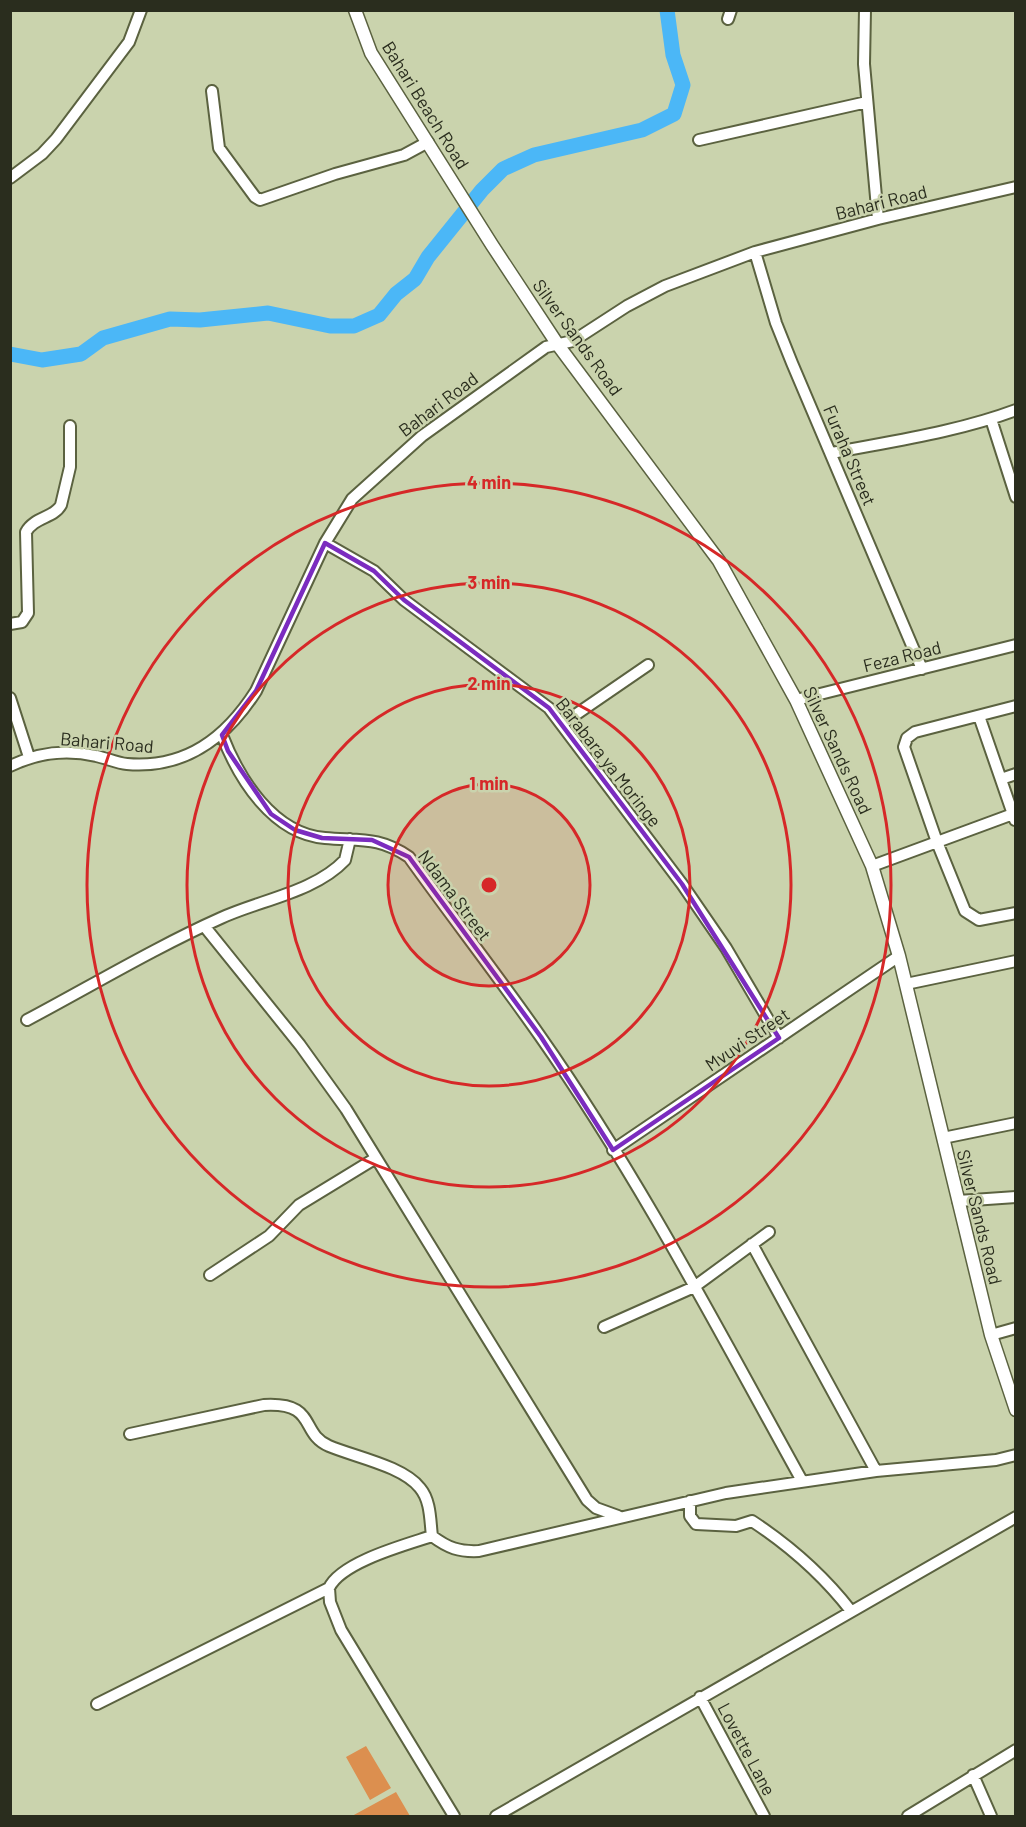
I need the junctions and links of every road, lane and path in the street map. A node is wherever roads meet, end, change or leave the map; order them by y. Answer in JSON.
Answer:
{"nodes":[{"id":1,"x":141,"y":10,"type":"edge"},
{"id":2,"x":355,"y":10,"type":"edge"},
{"id":3,"x":865,"y":10,"type":"edge"},
{"id":4,"x":212,"y":91,"type":"dead end"},
{"id":5,"x":867,"y":102,"type":"junction"},
{"id":6,"x":699,"y":140,"type":"dead end"},
{"id":7,"x":428,"y":142,"type":"junction"},
{"id":8,"x":10,"y":178,"type":"edge"},
{"id":9,"x":454,"y":185,"type":"joint"},
{"id":10,"x":1016,"y":187,"type":"edge"},
{"id":11,"x":879,"y":219,"type":"junction"},
{"id":12,"x":755,"y":252,"type":"junction"},
{"id":13,"x":558,"y":345,"type":"junction"},
{"id":14,"x":1016,"y":410,"type":"edge"},
{"id":15,"x":991,"y":419,"type":"junction"},
{"id":16,"x":70,"y":426,"type":"dead end"},
{"id":17,"x":832,"y":453,"type":"junction"},
{"id":18,"x":1016,"y":497,"type":"edge"},
{"id":19,"x":325,"y":543,"type":"junction"},
{"id":20,"x":10,"y":624,"type":"edge"},
{"id":21,"x":1016,"y":645,"type":"edge"},
{"id":22,"x":648,"y":665,"type":"dead end"},
{"id":23,"x":922,"y":669,"type":"junction"},
{"id":24,"x":10,"y":698,"type":"edge"},
{"id":25,"x":796,"y":700,"type":"junction"},
{"id":26,"x":1016,"y":706,"type":"edge"},
{"id":27,"x":979,"y":716,"type":"junction"},
{"id":28,"x":562,"y":724,"type":"junction"},
{"id":29,"x":222,"y":735,"type":"junction"},
{"id":30,"x":29,"y":757,"type":"junction"},
{"id":31,"x":10,"y":766,"type":"edge"},
{"id":32,"x":1016,"y":774,"type":"edge"},
{"id":33,"x":1001,"y":779,"type":"junction"},
{"id":34,"x":1014,"y":817,"type":"edge"},
{"id":35,"x":350,"y":839,"type":"junction"},
{"id":36,"x":937,"y":842,"type":"junction"},
{"id":37,"x":872,"y":866,"type":"junction"},
{"id":38,"x":1016,"y":913,"type":"edge"},
{"id":39,"x":205,"y":927,"type":"junction"},
{"id":40,"x":899,"y":956,"type":"junction"},
{"id":41,"x":1016,"y":961,"type":"edge"},
{"id":42,"x":906,"y":984,"type":"junction"},
{"id":43,"x":27,"y":1020,"type":"dead end"},
{"id":44,"x":779,"y":1038,"type":"junction"},
{"id":45,"x":1016,"y":1123,"type":"edge"},
{"id":46,"x":943,"y":1138,"type":"junction"},
{"id":47,"x":613,"y":1150,"type":"junction"},
{"id":48,"x":376,"y":1158,"type":"junction"},
{"id":49,"x":1016,"y":1197,"type":"edge"},
{"id":50,"x":958,"y":1201,"type":"junction"},
{"id":51,"x":769,"y":1232,"type":"dead end"},
{"id":52,"x":752,"y":1244,"type":"junction"},
{"id":53,"x":210,"y":1275,"type":"dead end"},
{"id":54,"x":694,"y":1287,"type":"junction"},
{"id":55,"x":604,"y":1327,"type":"dead end"},
{"id":56,"x":1016,"y":1328,"type":"edge"},
{"id":57,"x":991,"y":1335,"type":"junction"},
{"id":58,"x":1016,"y":1410,"type":"edge"},
{"id":59,"x":130,"y":1434,"type":"dead end"},
{"id":60,"x":1016,"y":1455,"type":"edge"},
{"id":61,"x":876,"y":1471,"type":"junction"},
{"id":62,"x":802,"y":1481,"type":"junction"},
{"id":63,"x":690,"y":1501,"type":"junction"},
{"id":64,"x":621,"y":1517,"type":"junction"},
{"id":65,"x":1016,"y":1517,"type":"edge"},
{"id":66,"x":432,"y":1536,"type":"junction"},
{"id":67,"x":329,"y":1588,"type":"junction"},
{"id":68,"x":851,"y":1611,"type":"junction"},
{"id":69,"x":700,"y":1697,"type":"junction"},
{"id":70,"x":97,"y":1704,"type":"dead end"},
{"id":71,"x":1016,"y":1750,"type":"edge"},
{"id":72,"x":973,"y":1774,"type":"junction"},
{"id":73,"x":454,"y":1816,"type":"edge"},
{"id":74,"x":496,"y":1816,"type":"edge"},
{"id":75,"x":764,"y":1816,"type":"edge"},
{"id":76,"x":908,"y":1816,"type":"edge"},
{"id":77,"x":991,"y":1816,"type":"edge"}],
"edges":[{"from":1,"to":8,"type":"street"},
{"from":2,"to":7,"type":"street","name":"Bahari Beach Road"},
{"from":3,"to":5,"type":"street"},
{"from":4,"to":7,"type":"street"},
{"from":5,"to":6,"type":"street"},
{"from":5,"to":11,"type":"street"},
{"from":7,"to":9,"type":"street","name":"Bahari Beach Road"},
{"from":9,"to":13,"type":"street","name":"Silver Sands Road"},
{"from":10,"to":11,"type":"street","name":"Bahari Road"},
{"from":11,"to":12,"type":"street","name":"Bahari Road"},
{"from":12,"to":13,"type":"street","name":"Bahari Road"},
{"from":12,"to":17,"type":"street","name":"Furaha Street"},
{"from":13,"to":19,"type":"street","name":"Bahari Road"},
{"from":13,"to":25,"type":"street","name":"Silver Sands Road"},
{"from":14,"to":15,"type":"street"},
{"from":15,"to":17,"type":"street"},
{"from":15,"to":18,"type":"street"},
{"from":16,"to":20,"type":"street"},
{"from":17,"to":23,"type":"street","name":"Furaha Street"},
{"from":19,"to":28,"type":"street","name":"Barabara ya Moringe"},
{"from":19,"to":29,"type":"street","name":"Bahari Road"},
{"from":21,"to":23,"type":"street","name":"Feza Road"},
{"from":22,"to":28,"type":"street"},
{"from":23,"to":25,"type":"street","name":"Feza Road"},
{"from":24,"to":30,"type":"street"},
{"from":25,"to":37,"type":"street","name":"Silver Sands Road"},
{"from":26,"to":27,"type":"street"},
{"from":27,"to":33,"type":"street"},
{"from":27,"to":36,"type":"street"},
{"from":28,"to":44,"type":"street","name":"Barabara ya Moringe"},
{"from":29,"to":30,"type":"street","name":"Bahari Road"},
{"from":29,"to":35,"type":"street","name":"Ndama Street"},
{"from":30,"to":31,"type":"street","name":"Bahari Road"},
{"from":32,"to":33,"type":"street"},
{"from":33,"to":34,"type":"street"},
{"from":34,"to":36,"type":"street"},
{"from":35,"to":39,"type":"street"},
{"from":35,"to":47,"type":"street","name":"Ndama Street"},
{"from":36,"to":37,"type":"street"},
{"from":36,"to":38,"type":"street"},
{"from":37,"to":40,"type":"street","name":"Silver Sands Road"},
{"from":39,"to":43,"type":"street"},
{"from":39,"to":48,"type":"street"},
{"from":40,"to":42,"type":"street","name":"Silver Sands Road"},
{"from":40,"to":44,"type":"street","name":"Mvuvi Street"},
{"from":41,"to":42,"type":"street"},
{"from":42,"to":46,"type":"street","name":"Silver Sands Road"},
{"from":44,"to":47,"type":"street","name":"Mvuvi Street"},
{"from":45,"to":46,"type":"street"},
{"from":46,"to":50,"type":"street","name":"Silver Sands Road"},
{"from":47,"to":54,"type":"street","name":"Ndama Street"},
{"from":48,"to":53,"type":"street"},
{"from":48,"to":64,"type":"street"},
{"from":49,"to":50,"type":"street"},
{"from":50,"to":57,"type":"street","name":"Silver Sands Road"},
{"from":51,"to":52,"type":"street"},
{"from":52,"to":54,"type":"street"},
{"from":52,"to":61,"type":"street"},
{"from":54,"to":55,"type":"street"},
{"from":54,"to":62,"type":"street","name":"Ndama Street"},
{"from":56,"to":57,"type":"street"},
{"from":57,"to":58,"type":"street","name":"Silver Sands Road"},
{"from":59,"to":66,"type":"street"},
{"from":60,"to":61,"type":"street"},
{"from":61,"to":62,"type":"street"},
{"from":62,"to":63,"type":"street"},
{"from":63,"to":64,"type":"street"},
{"from":63,"to":68,"type":"street"},
{"from":64,"to":66,"type":"street"},
{"from":65,"to":68,"type":"street"},
{"from":66,"to":67,"type":"street"},
{"from":67,"to":70,"type":"street"},
{"from":67,"to":73,"type":"street"},
{"from":68,"to":69,"type":"street"},
{"from":69,"to":74,"type":"street"},
{"from":69,"to":75,"type":"street","name":"Lovette Lane"},
{"from":71,"to":72,"type":"street"},
{"from":72,"to":76,"type":"street"},
{"from":72,"to":77,"type":"street"}]}
